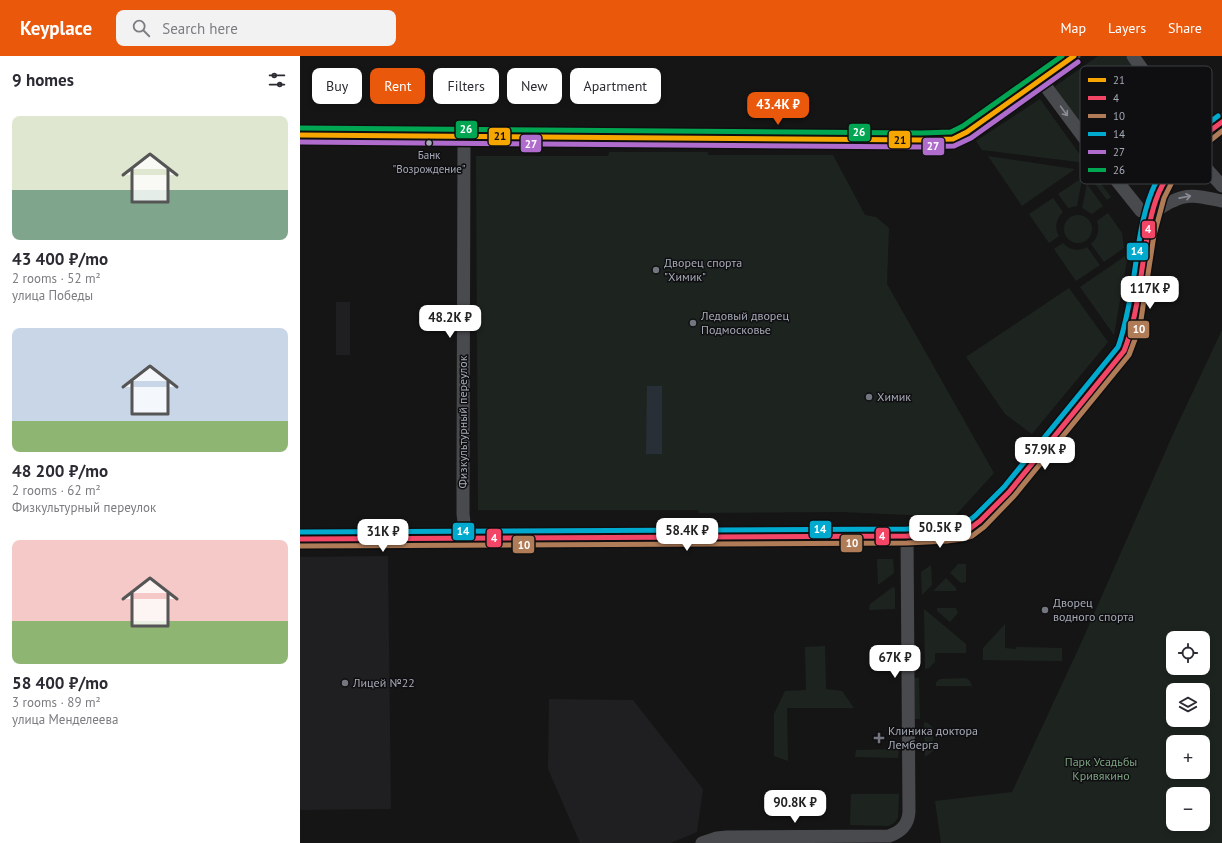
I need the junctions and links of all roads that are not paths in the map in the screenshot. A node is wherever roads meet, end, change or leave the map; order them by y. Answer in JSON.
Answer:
{"nodes":[{"id":1,"x":1074,"y":56,"type":"edge"},
{"id":2,"x":1133,"y":56,"type":"edge"},
{"id":3,"x":1140,"y":66,"type":"edge"},
{"id":4,"x":1041,"y":80,"type":"junction"},
{"id":5,"x":1222,"y":122,"type":"edge"},
{"id":6,"x":1212,"y":130,"type":"edge"},
{"id":7,"x":1080,"y":133,"type":"edge"},
{"id":8,"x":300,"y":135,"type":"edge"},
{"id":9,"x":464,"y":137,"type":"junction"},
{"id":10,"x":1212,"y":175,"type":"edge"},
{"id":11,"x":1118,"y":184,"type":"edge"},
{"id":12,"x":1163,"y":184,"type":"edge"},
{"id":13,"x":1222,"y":186,"type":"edge"},
{"id":14,"x":1222,"y":201,"type":"edge"},
{"id":15,"x":1151,"y":214,"type":"junction"},
{"id":16,"x":907,"y":536,"type":"junction"},
{"id":17,"x":466,"y":538,"type":"junction"},
{"id":18,"x":300,"y":539,"type":"edge"},
{"id":19,"x":702,"y":843,"type":"edge"}],
"edges":[{"from":1,"to":4,"type":"street"},
{"from":2,"to":3,"type":"street"},
{"from":4,"to":7,"type":"street","one_way":true},
{"from":4,"to":9,"type":"street"},
{"from":5,"to":6,"type":"main road"},
{"from":8,"to":9,"type":"street"},
{"from":9,"to":17,"type":"street","name":"Физкультурный переулок"},
{"from":10,"to":13,"type":"street"},
{"from":11,"to":15,"type":"street","one_way":true},
{"from":12,"to":15,"type":"main road"},
{"from":15,"to":14,"type":"street","one_way":true},
{"from":15,"to":16,"type":"main road"},
{"from":16,"to":17,"type":"main road"},
{"from":16,"to":19,"type":"street"},
{"from":17,"to":18,"type":"main road"}]}
